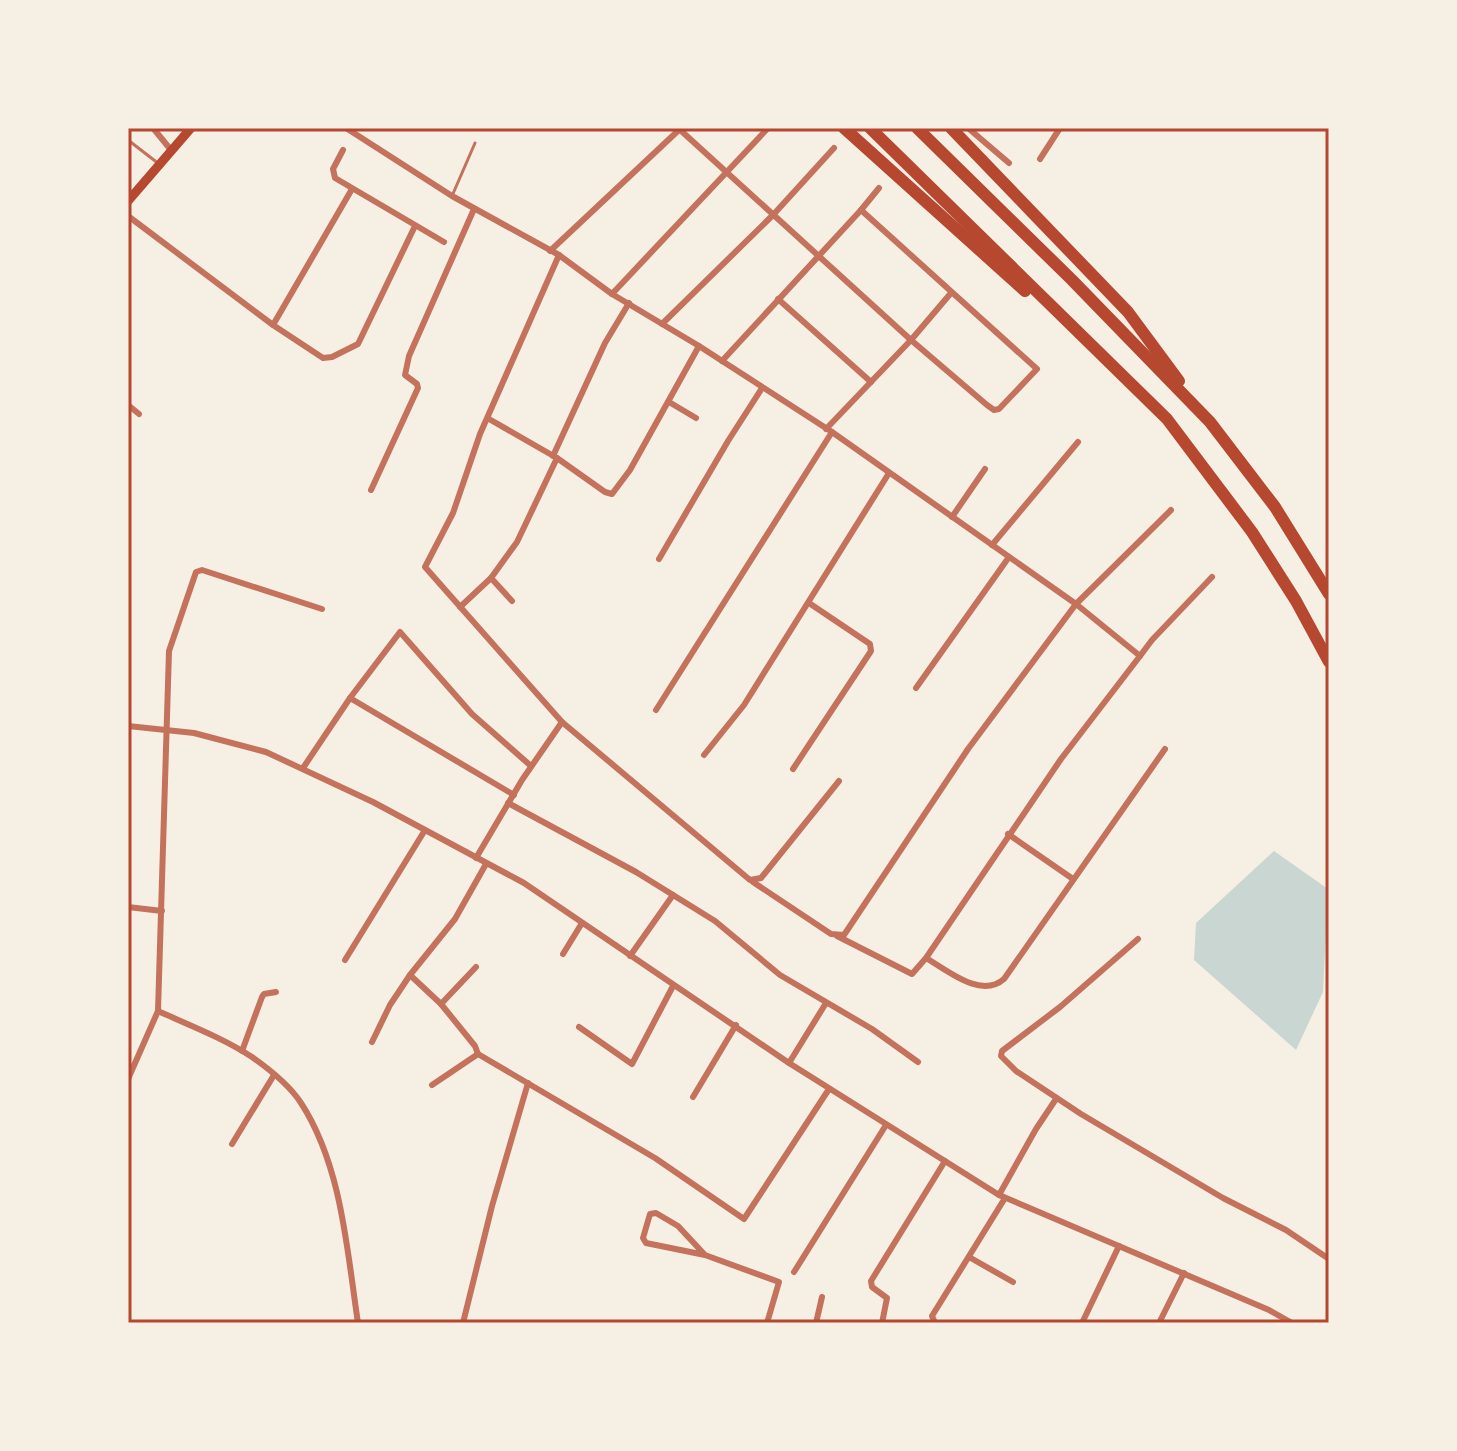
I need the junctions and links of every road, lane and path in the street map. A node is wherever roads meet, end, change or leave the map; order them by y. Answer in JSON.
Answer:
{"nodes":[{"id":1,"x":153,"y":128,"type":"edge"},
{"id":2,"x":191,"y":128,"type":"edge"},
{"id":3,"x":346,"y":128,"type":"edge"},
{"id":4,"x":679,"y":128,"type":"edge"},
{"id":5,"x":768,"y":128,"type":"edge"},
{"id":6,"x":844,"y":128,"type":"edge"},
{"id":7,"x":870,"y":128,"type":"edge"},
{"id":8,"x":917,"y":128,"type":"edge"},
{"id":9,"x":951,"y":128,"type":"edge"},
{"id":10,"x":968,"y":128,"type":"edge"},
{"id":11,"x":1060,"y":128,"type":"edge"},
{"id":12,"x":128,"y":140,"type":"edge"},
{"id":13,"x":475,"y":143,"type":"dead end"},
{"id":14,"x":834,"y":148,"type":"dead end"},
{"id":15,"x":171,"y":150,"type":"junction"},
{"id":16,"x":343,"y":150,"type":"dead end"},
{"id":17,"x":1040,"y":159,"type":"dead end"},
{"id":18,"x":1009,"y":163,"type":"dead end"},
{"id":19,"x":159,"y":164,"type":"junction"},
{"id":20,"x":728,"y":172,"type":"junction"},
{"id":21,"x":879,"y":188,"type":"dead end"},
{"id":22,"x":352,"y":189,"type":"junction"},
{"id":23,"x":452,"y":196,"type":"junction"},
{"id":24,"x":128,"y":201,"type":"edge"},
{"id":25,"x":474,"y":209,"type":"junction"},
{"id":26,"x":861,"y":210,"type":"junction"},
{"id":27,"x":773,"y":215,"type":"junction"},
{"id":28,"x":128,"y":216,"type":"edge"},
{"id":29,"x":415,"y":226,"type":"junction"},
{"id":30,"x":444,"y":242,"type":"dead end"},
{"id":31,"x":550,"y":251,"type":"junction"},
{"id":32,"x":559,"y":255,"type":"junction"},
{"id":33,"x":819,"y":255,"type":"junction"},
{"id":34,"x":951,"y":293,"type":"junction"},
{"id":35,"x":612,"y":294,"type":"junction"},
{"id":36,"x":778,"y":299,"type":"junction"},
{"id":37,"x":629,"y":303,"type":"junction"},
{"id":38,"x":662,"y":324,"type":"junction"},
{"id":39,"x":273,"y":325,"type":"junction"},
{"id":40,"x":911,"y":340,"type":"junction"},
{"id":41,"x":699,"y":346,"type":"junction"},
{"id":42,"x":722,"y":361,"type":"junction"},
{"id":43,"x":871,"y":382,"type":"junction"},
{"id":44,"x":762,"y":388,"type":"junction"},
{"id":45,"x":669,"y":402,"type":"junction"},
{"id":46,"x":128,"y":405,"type":"edge"},
{"id":47,"x":139,"y":414,"type":"dead end"},
{"id":48,"x":696,"y":418,"type":"dead end"},
{"id":49,"x":489,"y":419,"type":"junction"},
{"id":50,"x":1167,"y":419,"type":"junction"},
{"id":51,"x":1210,"y":422,"type":"junction"},
{"id":52,"x":829,"y":431,"type":"junction"},
{"id":53,"x":1078,"y":442,"type":"dead end"},
{"id":54,"x":555,"y":457,"type":"junction"},
{"id":55,"x":985,"y":469,"type":"dead end"},
{"id":56,"x":889,"y":473,"type":"junction"},
{"id":57,"x":371,"y":490,"type":"dead end"},
{"id":58,"x":1171,"y":510,"type":"dead end"},
{"id":59,"x":952,"y":517,"type":"junction"},
{"id":60,"x":992,"y":545,"type":"junction"},
{"id":61,"x":1009,"y":557,"type":"junction"},
{"id":62,"x":659,"y":559,"type":"dead end"},
{"id":63,"x":1212,"y":577,"type":"dead end"},
{"id":64,"x":491,"y":578,"type":"junction"},
{"id":65,"x":1329,"y":594,"type":"edge"},
{"id":66,"x":512,"y":601,"type":"dead end"},
{"id":67,"x":809,"y":603,"type":"junction"},
{"id":68,"x":1076,"y":604,"type":"junction"},
{"id":69,"x":460,"y":607,"type":"junction"},
{"id":70,"x":322,"y":609,"type":"dead end"},
{"id":71,"x":1140,"y":656,"type":"junction"},
{"id":72,"x":1329,"y":662,"type":"edge"},
{"id":73,"x":916,"y":688,"type":"dead end"},
{"id":74,"x":350,"y":698,"type":"junction"},
{"id":75,"x":656,"y":710,"type":"dead end"},
{"id":76,"x":562,"y":722,"type":"junction"},
{"id":77,"x":128,"y":726,"type":"edge"},
{"id":78,"x":166,"y":729,"type":"junction"},
{"id":79,"x":1165,"y":749,"type":"dead end"},
{"id":80,"x":704,"y":755,"type":"dead end"},
{"id":81,"x":531,"y":766,"type":"junction"},
{"id":82,"x":303,"y":768,"type":"junction"},
{"id":83,"x":793,"y":769,"type":"dead end"},
{"id":84,"x":839,"y":781,"type":"dead end"},
{"id":85,"x":514,"y":795,"type":"junction"},
{"id":86,"x":508,"y":803,"type":"junction"},
{"id":87,"x":425,"y":830,"type":"junction"},
{"id":88,"x":1008,"y":834,"type":"junction"},
{"id":89,"x":476,"y":858,"type":"junction"},
{"id":90,"x":486,"y":864,"type":"junction"},
{"id":91,"x":748,"y":878,"type":"junction"},
{"id":92,"x":1073,"y":879,"type":"junction"},
{"id":93,"x":673,"y":895,"type":"junction"},
{"id":94,"x":128,"y":907,"type":"edge"},
{"id":95,"x":162,"y":911,"type":"junction"},
{"id":96,"x":582,"y":923,"type":"junction"},
{"id":97,"x":836,"y":935,"type":"junction"},
{"id":98,"x":1138,"y":939,"type":"dead end"},
{"id":99,"x":563,"y":954,"type":"dead end"},
{"id":100,"x":630,"y":956,"type":"junction"},
{"id":101,"x":926,"y":958,"type":"junction"},
{"id":102,"x":345,"y":960,"type":"dead end"},
{"id":103,"x":476,"y":967,"type":"dead end"},
{"id":104,"x":410,"y":975,"type":"junction"},
{"id":105,"x":673,"y":986,"type":"junction"},
{"id":106,"x":276,"y":992,"type":"dead end"},
{"id":107,"x":826,"y":1003,"type":"junction"},
{"id":108,"x":441,"y":1004,"type":"junction"},
{"id":109,"x":158,"y":1011,"type":"junction"},
{"id":110,"x":736,"y":1025,"type":"junction"},
{"id":111,"x":579,"y":1027,"type":"dead end"},
{"id":112,"x":372,"y":1042,"type":"dead end"},
{"id":113,"x":242,"y":1051,"type":"junction"},
{"id":114,"x":478,"y":1054,"type":"junction"},
{"id":115,"x":918,"y":1062,"type":"dead end"},
{"id":116,"x":789,"y":1063,"type":"junction"},
{"id":117,"x":274,"y":1075,"type":"junction"},
{"id":118,"x":128,"y":1079,"type":"edge"},
{"id":119,"x":528,"y":1083,"type":"junction"},
{"id":120,"x":432,"y":1085,"type":"dead end"},
{"id":121,"x":829,"y":1089,"type":"junction"},
{"id":122,"x":693,"y":1097,"type":"dead end"},
{"id":123,"x":1056,"y":1099,"type":"junction"},
{"id":124,"x":886,"y":1125,"type":"junction"},
{"id":125,"x":232,"y":1144,"type":"dead end"},
{"id":126,"x":945,"y":1161,"type":"junction"},
{"id":127,"x":1002,"y":1196,"type":"junction"},
{"id":128,"x":1119,"y":1246,"type":"junction"},
{"id":129,"x":705,"y":1255,"type":"junction"},
{"id":130,"x":969,"y":1257,"type":"junction"},
{"id":131,"x":1329,"y":1259,"type":"edge"},
{"id":132,"x":794,"y":1272,"type":"dead end"},
{"id":133,"x":1184,"y":1273,"type":"junction"},
{"id":134,"x":1013,"y":1282,"type":"dead end"},
{"id":135,"x":822,"y":1297,"type":"dead end"},
{"id":136,"x":358,"y":1323,"type":"edge"},
{"id":137,"x":463,"y":1323,"type":"edge"},
{"id":138,"x":767,"y":1323,"type":"edge"},
{"id":139,"x":816,"y":1323,"type":"edge"},
{"id":140,"x":882,"y":1323,"type":"edge"},
{"id":141,"x":935,"y":1323,"type":"edge"},
{"id":142,"x":1082,"y":1323,"type":"edge"},
{"id":143,"x":1159,"y":1323,"type":"edge"},
{"id":144,"x":1292,"y":1323,"type":"edge"}],
"edges":[{"from":1,"to":15,"type":"street"},
{"from":2,"to":15,"type":"main road"},
{"from":3,"to":23,"type":"street"},
{"from":4,"to":20,"type":"street"},
{"from":4,"to":31,"type":"street"},
{"from":5,"to":20,"type":"street"},
{"from":6,"to":50,"type":"highway"},
{"from":7,"to":50,"type":"highway"},
{"from":8,"to":51,"type":"highway"},
{"from":9,"to":51,"type":"highway"},
{"from":10,"to":18,"type":"street"},
{"from":11,"to":17,"type":"street"},
{"from":12,"to":19,"type":"lane"},
{"from":13,"to":23,"type":"lane"},
{"from":14,"to":27,"type":"street"},
{"from":15,"to":19,"type":"main road"},
{"from":16,"to":22,"type":"street"},
{"from":19,"to":24,"type":"main road"},
{"from":20,"to":27,"type":"street"},
{"from":20,"to":35,"type":"street"},
{"from":21,"to":26,"type":"street"},
{"from":22,"to":29,"type":"street"},
{"from":22,"to":39,"type":"street"},
{"from":23,"to":25,"type":"street"},
{"from":25,"to":31,"type":"street"},
{"from":25,"to":57,"type":"street"},
{"from":26,"to":33,"type":"street"},
{"from":26,"to":34,"type":"street"},
{"from":27,"to":33,"type":"street"},
{"from":27,"to":38,"type":"street"},
{"from":28,"to":39,"type":"street"},
{"from":29,"to":30,"type":"street"},
{"from":29,"to":39,"type":"street"},
{"from":31,"to":32,"type":"street"},
{"from":32,"to":35,"type":"street"},
{"from":32,"to":49,"type":"street"},
{"from":33,"to":36,"type":"street"},
{"from":33,"to":40,"type":"street"},
{"from":34,"to":40,"type":"street"},
{"from":34,"to":40,"type":"street"},
{"from":35,"to":37,"type":"street"},
{"from":36,"to":42,"type":"street"},
{"from":36,"to":43,"type":"street"},
{"from":37,"to":38,"type":"street"},
{"from":37,"to":54,"type":"street"},
{"from":38,"to":41,"type":"street"},
{"from":40,"to":43,"type":"street"},
{"from":41,"to":42,"type":"street"},
{"from":41,"to":45,"type":"street"},
{"from":42,"to":44,"type":"street"},
{"from":43,"to":52,"type":"street"},
{"from":44,"to":52,"type":"street"},
{"from":44,"to":62,"type":"street"},
{"from":45,"to":48,"type":"street"},
{"from":45,"to":54,"type":"street"},
{"from":46,"to":47,"type":"street"},
{"from":49,"to":54,"type":"street"},
{"from":49,"to":69,"type":"street"},
{"from":50,"to":72,"type":"highway"},
{"from":51,"to":65,"type":"highway"},
{"from":52,"to":56,"type":"street"},
{"from":52,"to":75,"type":"street"},
{"from":53,"to":60,"type":"street"},
{"from":54,"to":64,"type":"street"},
{"from":55,"to":59,"type":"street"},
{"from":56,"to":59,"type":"street"},
{"from":56,"to":67,"type":"street"},
{"from":58,"to":68,"type":"street"},
{"from":59,"to":60,"type":"street"},
{"from":60,"to":61,"type":"street"},
{"from":61,"to":68,"type":"street"},
{"from":61,"to":73,"type":"street"},
{"from":63,"to":71,"type":"street"},
{"from":64,"to":66,"type":"street"},
{"from":64,"to":69,"type":"street"},
{"from":67,"to":80,"type":"street"},
{"from":67,"to":83,"type":"street"},
{"from":68,"to":71,"type":"street"},
{"from":68,"to":97,"type":"street"},
{"from":69,"to":76,"type":"street"},
{"from":70,"to":78,"type":"street"},
{"from":71,"to":88,"type":"street"},
{"from":74,"to":81,"type":"street"},
{"from":74,"to":82,"type":"street"},
{"from":74,"to":85,"type":"street"},
{"from":76,"to":81,"type":"street"},
{"from":76,"to":91,"type":"street"},
{"from":77,"to":78,"type":"street"},
{"from":78,"to":82,"type":"street"},
{"from":78,"to":95,"type":"street"},
{"from":79,"to":92,"type":"street"},
{"from":81,"to":85,"type":"street"},
{"from":82,"to":87,"type":"street"},
{"from":84,"to":91,"type":"street"},
{"from":85,"to":86,"type":"street"},
{"from":86,"to":89,"type":"street"},
{"from":86,"to":93,"type":"street"},
{"from":87,"to":89,"type":"street"},
{"from":87,"to":102,"type":"street"},
{"from":88,"to":92,"type":"street"},
{"from":88,"to":101,"type":"street"},
{"from":89,"to":90,"type":"street"},
{"from":90,"to":96,"type":"street"},
{"from":90,"to":104,"type":"street"},
{"from":91,"to":97,"type":"street"},
{"from":92,"to":101,"type":"street"},
{"from":93,"to":100,"type":"street"},
{"from":93,"to":107,"type":"street"},
{"from":94,"to":95,"type":"street"},
{"from":95,"to":109,"type":"street"},
{"from":96,"to":99,"type":"street"},
{"from":96,"to":100,"type":"street"},
{"from":97,"to":101,"type":"street"},
{"from":98,"to":123,"type":"street"},
{"from":100,"to":105,"type":"street"},
{"from":103,"to":108,"type":"street"},
{"from":104,"to":108,"type":"street"},
{"from":104,"to":112,"type":"street"},
{"from":105,"to":110,"type":"street"},
{"from":105,"to":111,"type":"street"},
{"from":106,"to":113,"type":"street"},
{"from":107,"to":115,"type":"street"},
{"from":107,"to":116,"type":"street"},
{"from":108,"to":114,"type":"street"},
{"from":109,"to":113,"type":"street"},
{"from":109,"to":118,"type":"street"},
{"from":110,"to":116,"type":"street"},
{"from":110,"to":122,"type":"street"},
{"from":113,"to":117,"type":"street"},
{"from":114,"to":119,"type":"street"},
{"from":114,"to":120,"type":"street"},
{"from":116,"to":121,"type":"street"},
{"from":117,"to":125,"type":"street"},
{"from":117,"to":136,"type":"street"},
{"from":119,"to":121,"type":"street"},
{"from":119,"to":137,"type":"street"},
{"from":121,"to":124,"type":"street"},
{"from":123,"to":127,"type":"street"},
{"from":123,"to":131,"type":"street"},
{"from":124,"to":126,"type":"street"},
{"from":124,"to":132,"type":"street"},
{"from":126,"to":127,"type":"street"},
{"from":126,"to":140,"type":"street"},
{"from":127,"to":128,"type":"street"},
{"from":127,"to":130,"type":"street"},
{"from":128,"to":133,"type":"street"},
{"from":128,"to":142,"type":"street"},
{"from":129,"to":129,"type":"street"},
{"from":129,"to":138,"type":"street"},
{"from":130,"to":134,"type":"street"},
{"from":130,"to":141,"type":"street"},
{"from":133,"to":143,"type":"street"},
{"from":133,"to":144,"type":"street"},
{"from":135,"to":139,"type":"street"}]}
